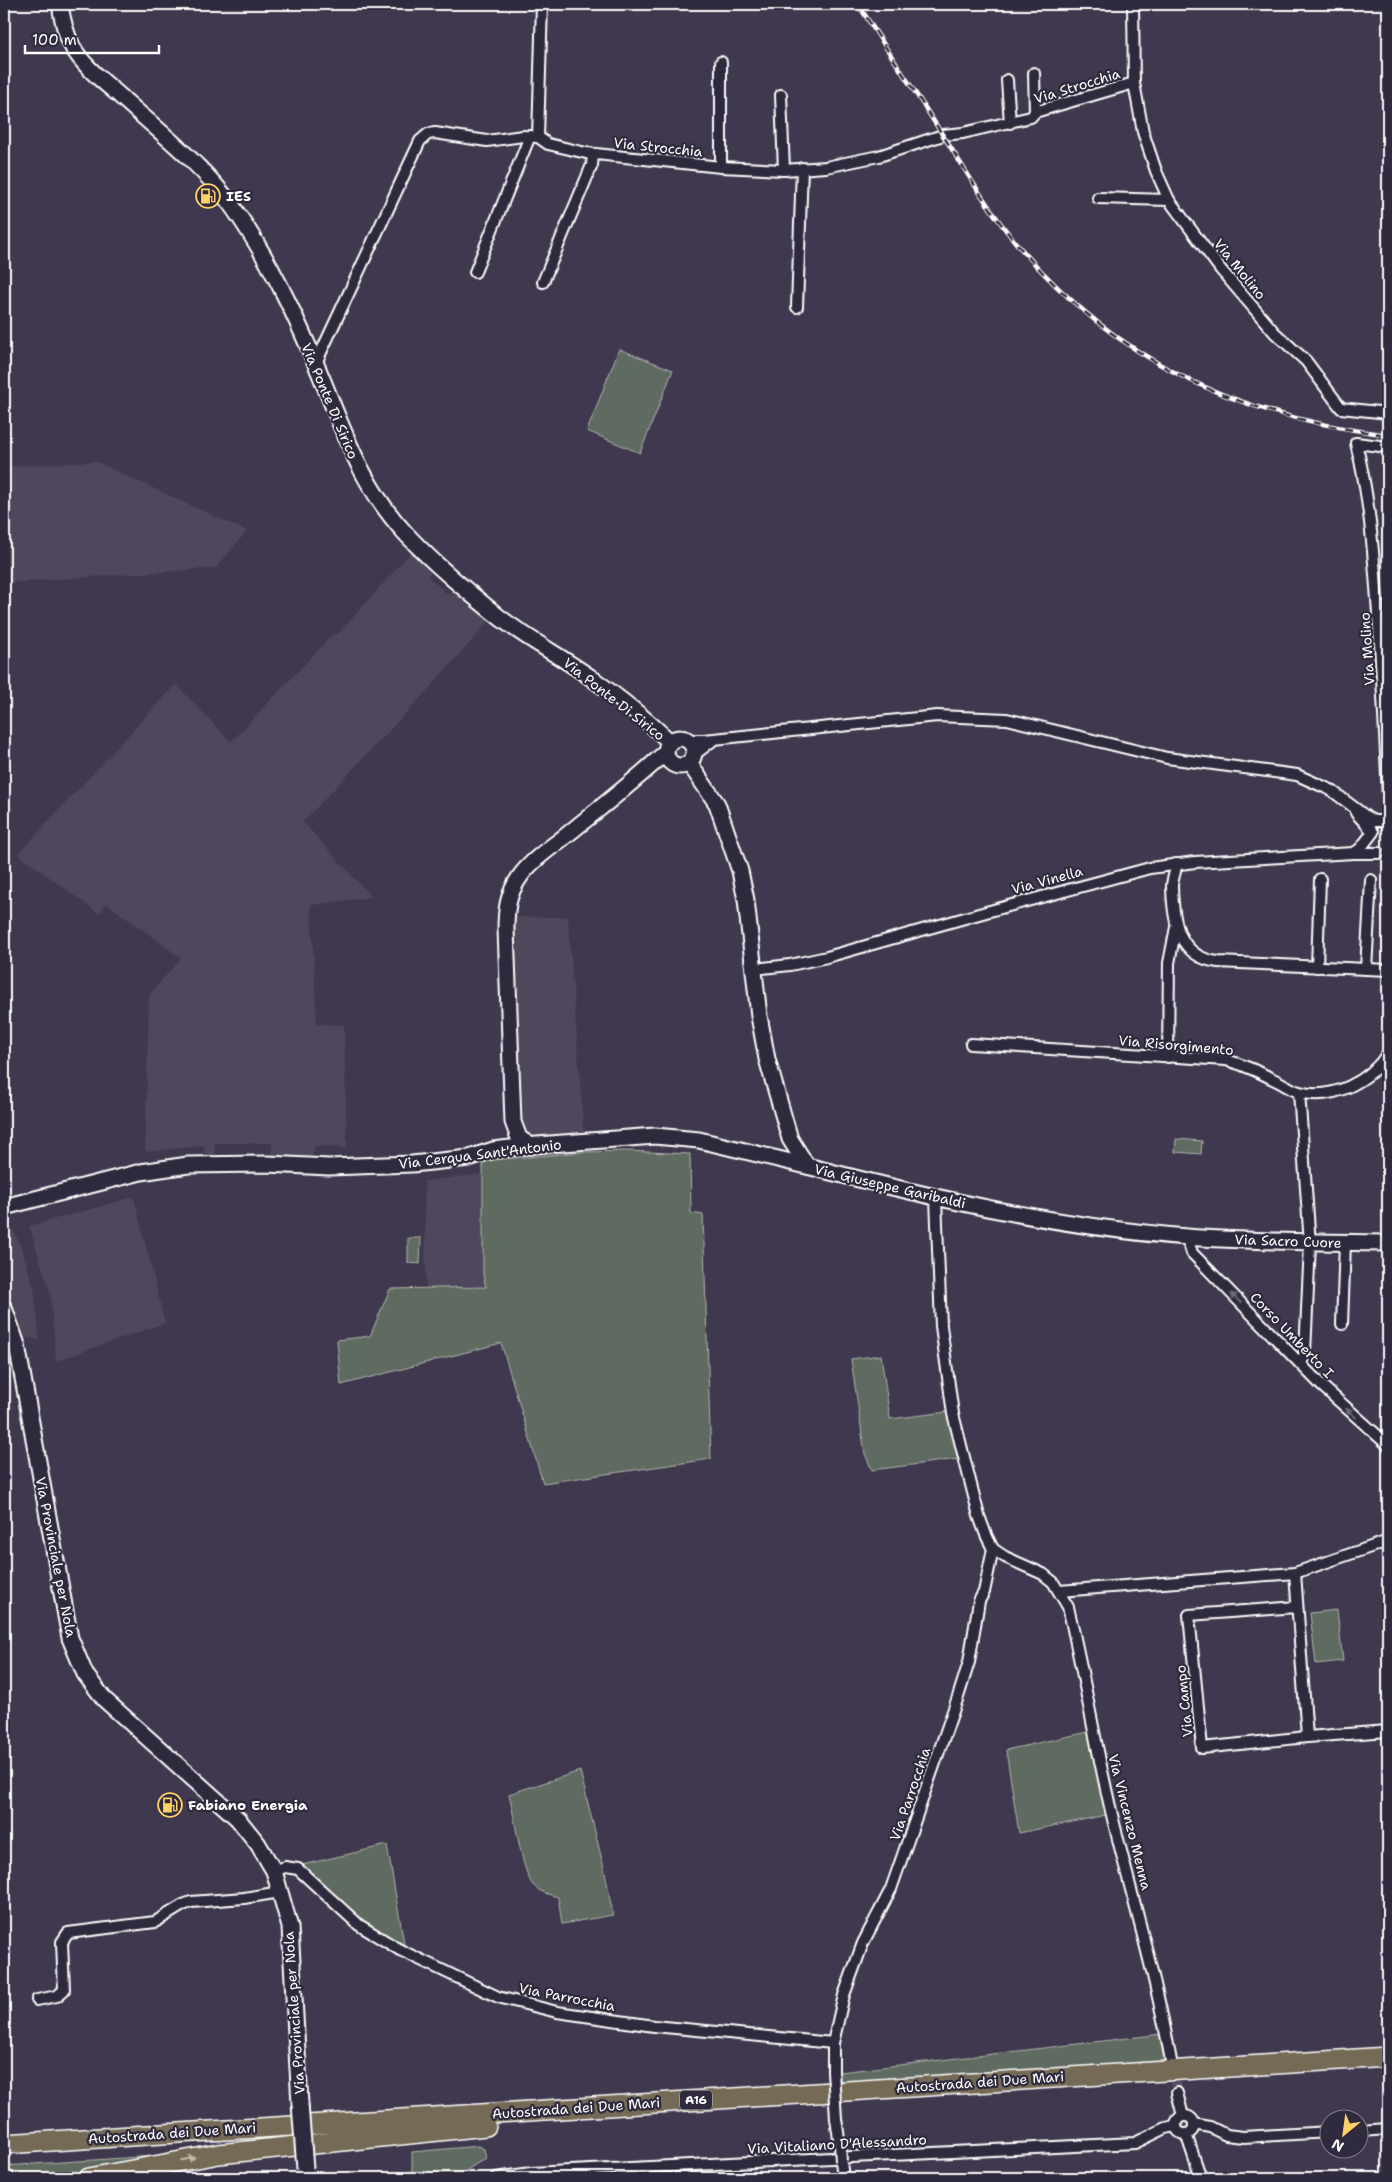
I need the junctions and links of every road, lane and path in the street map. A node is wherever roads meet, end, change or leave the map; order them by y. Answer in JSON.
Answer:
{"nodes":[{"id":1,"x":60,"y":4,"type":"edge"},
{"id":2,"x":542,"y":4,"type":"edge"},
{"id":3,"x":1133,"y":4,"type":"edge"},
{"id":4,"x":721,"y":62,"type":"dead end"},
{"id":5,"x":1034,"y":73,"type":"dead end"},
{"id":6,"x":1007,"y":80,"type":"dead end"},
{"id":7,"x":1134,"y":83,"type":"junction"},
{"id":8,"x":781,"y":95,"type":"dead end"},
{"id":9,"x":1035,"y":112,"type":"junction"},
{"id":10,"x":1010,"y":122,"type":"junction"},
{"id":11,"x":534,"y":137,"type":"junction"},
{"id":12,"x":593,"y":154,"type":"junction"},
{"id":13,"x":721,"y":167,"type":"junction"},
{"id":14,"x":802,"y":168,"type":"junction"},
{"id":15,"x":784,"y":170,"type":"junction"},
{"id":16,"x":1098,"y":198,"type":"dead end"},
{"id":17,"x":1169,"y":200,"type":"junction"},
{"id":18,"x":475,"y":272,"type":"dead end"},
{"id":19,"x":543,"y":282,"type":"dead end"},
{"id":20,"x":797,"y":307,"type":"dead end"},
{"id":21,"x":316,"y":363,"type":"junction"},
{"id":22,"x":1388,"y":413,"type":"edge"},
{"id":23,"x":1388,"y":447,"type":"edge"},
{"id":24,"x":715,"y":739,"type":"junction"},
{"id":25,"x":686,"y":740,"type":"junction"},
{"id":26,"x":668,"y":747,"type":"junction"},
{"id":27,"x":687,"y":761,"type":"junction"},
{"id":28,"x":646,"y":771,"type":"junction"},
{"id":29,"x":1388,"y":797,"type":"edge"},
{"id":30,"x":1346,"y":801,"type":"junction"},
{"id":31,"x":1387,"y":821,"type":"edge"},
{"id":32,"x":1373,"y":832,"type":"junction"},
{"id":33,"x":1354,"y":853,"type":"junction"},
{"id":34,"x":1384,"y":855,"type":"edge"},
{"id":35,"x":1176,"y":864,"type":"junction"},
{"id":36,"x":1159,"y":866,"type":"junction"},
{"id":37,"x":1320,"y":879,"type":"dead end"},
{"id":38,"x":1371,"y":880,"type":"dead end"},
{"id":39,"x":1172,"y":887,"type":"junction"},
{"id":40,"x":1176,"y":925,"type":"junction"},
{"id":41,"x":1317,"y":967,"type":"junction"},
{"id":42,"x":754,"y":969,"type":"junction"},
{"id":43,"x":1366,"y":969,"type":"junction"},
{"id":44,"x":1388,"y":970,"type":"edge"},
{"id":45,"x":971,"y":1044,"type":"dead end"},
{"id":46,"x":1388,"y":1053,"type":"edge"},
{"id":47,"x":1168,"y":1058,"type":"junction"},
{"id":48,"x":1298,"y":1092,"type":"junction"},
{"id":49,"x":517,"y":1143,"type":"junction"},
{"id":50,"x":807,"y":1166,"type":"junction"},
{"id":51,"x":936,"y":1198,"type":"junction"},
{"id":52,"x":4,"y":1207,"type":"edge"},
{"id":53,"x":1187,"y":1237,"type":"junction"},
{"id":54,"x":1345,"y":1243,"type":"junction"},
{"id":55,"x":1388,"y":1243,"type":"edge"},
{"id":56,"x":1310,"y":1244,"type":"junction"},
{"id":57,"x":4,"y":1308,"type":"edge"},
{"id":58,"x":1342,"y":1324,"type":"dead end"},
{"id":59,"x":1301,"y":1364,"type":"junction"},
{"id":60,"x":1388,"y":1445,"type":"edge"},
{"id":61,"x":1388,"y":1542,"type":"edge"},
{"id":62,"x":994,"y":1549,"type":"junction"},
{"id":63,"x":1295,"y":1573,"type":"junction"},
{"id":64,"x":1059,"y":1591,"type":"junction"},
{"id":65,"x":1297,"y":1607,"type":"junction"},
{"id":66,"x":1388,"y":1731,"type":"edge"},
{"id":67,"x":1307,"y":1737,"type":"junction"},
{"id":68,"x":274,"y":1871,"type":"junction"},
{"id":69,"x":280,"y":1892,"type":"junction"},
{"id":70,"x":37,"y":2000,"type":"dead end"},
{"id":71,"x":833,"y":2042,"type":"junction"},
{"id":72,"x":1388,"y":2057,"type":"edge"},
{"id":73,"x":1171,"y":2061,"type":"tunnel mouth"},
{"id":74,"x":1388,"y":2070,"type":"edge"},
{"id":75,"x":1177,"y":2093,"type":"tunnel mouth"},
{"id":76,"x":1183,"y":2116,"type":"junction"},
{"id":77,"x":1194,"y":2124,"type":"junction"},
{"id":78,"x":297,"y":2125,"type":"junction"},
{"id":79,"x":492,"y":2125,"type":"junction"},
{"id":80,"x":1175,"y":2126,"type":"junction"},
{"id":81,"x":1388,"y":2129,"type":"edge"},
{"id":82,"x":1370,"y":2130,"type":"edge"},
{"id":83,"x":4,"y":2131,"type":"edge"},
{"id":84,"x":1320,"y":2133,"type":"edge"},
{"id":85,"x":1186,"y":2134,"type":"junction"},
{"id":86,"x":4,"y":2144,"type":"edge"},
{"id":87,"x":4,"y":2156,"type":"edge"},
{"id":88,"x":305,"y":2174,"type":"edge"},
{"id":89,"x":89,"y":2178,"type":"edge"},
{"id":90,"x":496,"y":2178,"type":"edge"},
{"id":91,"x":843,"y":2178,"type":"edge"},
{"id":92,"x":1201,"y":2178,"type":"edge"}],
"edges":[{"from":1,"to":21,"type":"street","name":"Via Ponte Di Sirico"},
{"from":2,"to":11,"type":"street"},
{"from":3,"to":7,"type":"street","name":"Via Molino"},
{"from":4,"to":13,"type":"street"},
{"from":5,"to":9,"type":"street"},
{"from":6,"to":10,"type":"street"},
{"from":7,"to":9,"type":"street","name":"Via Strocchia"},
{"from":7,"to":17,"type":"street","name":"Via Molino"},
{"from":8,"to":15,"type":"street"},
{"from":9,"to":10,"type":"street","name":"Via Strocchia"},
{"from":10,"to":14,"type":"street","name":"Via Strocchia"},
{"from":11,"to":12,"type":"street","name":"Via Strocchia"},
{"from":11,"to":18,"type":"street"},
{"from":11,"to":21,"type":"street"},
{"from":12,"to":13,"type":"street","name":"Via Strocchia"},
{"from":12,"to":19,"type":"street"},
{"from":13,"to":15,"type":"street","name":"Via Strocchia"},
{"from":14,"to":15,"type":"street","name":"Via Strocchia"},
{"from":14,"to":20,"type":"street"},
{"from":16,"to":17,"type":"street"},
{"from":17,"to":22,"type":"street","name":"Via Molino"},
{"from":21,"to":26,"type":"street","name":"Via Ponte Di Sirico"},
{"from":23,"to":29,"type":"street","name":"Via Molino"},
{"from":24,"to":25,"type":"street"},
{"from":24,"to":27,"type":"street"},
{"from":24,"to":30,"type":"street"},
{"from":25,"to":26,"type":"street","name":"Via Ponte Di Sirico"},
{"from":25,"to":27,"type":"street","name":"Via Ponte Di Sirico"},
{"from":26,"to":27,"type":"street","name":"Via Ponte Di Sirico"},
{"from":26,"to":28,"type":"street"},
{"from":27,"to":28,"type":"street"},
{"from":27,"to":42,"type":"street","name":"Via Giuseppe Garibaldi"},
{"from":28,"to":49,"type":"street"},
{"from":30,"to":31,"type":"street"},
{"from":30,"to":32,"type":"street"},
{"from":31,"to":32,"type":"street"},
{"from":32,"to":33,"type":"street"},
{"from":32,"to":34,"type":"street"},
{"from":33,"to":34,"type":"street","name":"Via Vinella"},
{"from":33,"to":35,"type":"street","name":"Via Vinella"},
{"from":35,"to":36,"type":"street","name":"Via Vinella"},
{"from":35,"to":39,"type":"street"},
{"from":36,"to":39,"type":"street"},
{"from":36,"to":42,"type":"street","name":"Via Vinella"},
{"from":37,"to":41,"type":"street"},
{"from":38,"to":43,"type":"street"},
{"from":39,"to":40,"type":"street"},
{"from":40,"to":41,"type":"street"},
{"from":40,"to":47,"type":"street"},
{"from":41,"to":43,"type":"street"},
{"from":42,"to":50,"type":"street","name":"Via Giuseppe Garibaldi"},
{"from":43,"to":44,"type":"street"},
{"from":45,"to":47,"type":"street","name":"Via Risorgimento"},
{"from":46,"to":48,"type":"street","name":"Via Risorgimento"},
{"from":47,"to":48,"type":"street","name":"Via Risorgimento"},
{"from":48,"to":56,"type":"street"},
{"from":49,"to":50,"type":"street","name":"Via Cerqua Sant'Antonio"},
{"from":49,"to":52,"type":"street","name":"Via Cerqua Sant'Antonio"},
{"from":50,"to":51,"type":"street","name":"Via Giuseppe Garibaldi"},
{"from":51,"to":53,"type":"street","name":"Via Giuseppe Garibaldi"},
{"from":51,"to":62,"type":"street"},
{"from":53,"to":56,"type":"street","name":"Via Sacro Cuore"},
{"from":59,"to":53,"type":"street","name":"Corso Umberto I","one_way":true},
{"from":54,"to":55,"type":"street","name":"Via Sacro Cuore"},
{"from":54,"to":56,"type":"street","name":"Via Sacro Cuore"},
{"from":54,"to":58,"type":"street"},
{"from":56,"to":59,"type":"street"},
{"from":57,"to":68,"type":"street","name":"Via Provinciale per Nola"},
{"from":60,"to":59,"type":"street","name":"Corso Umberto I","one_way":true},
{"from":61,"to":63,"type":"street"},
{"from":62,"to":64,"type":"street"},
{"from":62,"to":71,"type":"street","name":"Via Parrocchia"},
{"from":63,"to":64,"type":"street"},
{"from":63,"to":65,"type":"street"},
{"from":64,"to":73,"type":"street","name":"Via Vincenzo Menna"},
{"from":65,"to":67,"type":"street"},
{"from":65,"to":67,"type":"street","name":"Via Campo"},
{"from":66,"to":67,"type":"street"},
{"from":68,"to":69,"type":"street","name":"Via Provinciale per Nola"},
{"from":68,"to":71,"type":"street","name":"Via Parrocchia"},
{"from":69,"to":70,"type":"street"},
{"from":69,"to":88,"type":"street","name":"Via Provinciale per Nola","bridge":true},
{"from":71,"to":91,"type":"street","name":"Via Parrocchia","bridge":true},
{"from":72,"to":78,"type":"highway","name":"Autostrada dei Due Mari","number":"A16"},
{"from":74,"to":79,"type":"highway","name":"Autostrada dei Due Mari","number":"A16"},
{"from":75,"to":76,"type":"street"},
{"from":76,"to":77,"type":"street"},
{"from":76,"to":80,"type":"street"},
{"from":77,"to":84,"type":"street"},
{"from":77,"to":85,"type":"street"},
{"from":78,"to":83,"type":"highway"},
{"from":78,"to":86,"type":"highway","name":"Autostrada dei Due Mari","number":"A16"},
{"from":79,"to":87,"type":"highway","name":"Autostrada dei Due Mari","number":"A16"},
{"from":89,"to":79,"type":"highway","one_way":true},
{"from":80,"to":85,"type":"street"},
{"from":80,"to":90,"type":"street","name":"Via Vitaliano D'Alessandro"},
{"from":81,"to":82,"type":"street"},
{"from":85,"to":92,"type":"street"}]}
